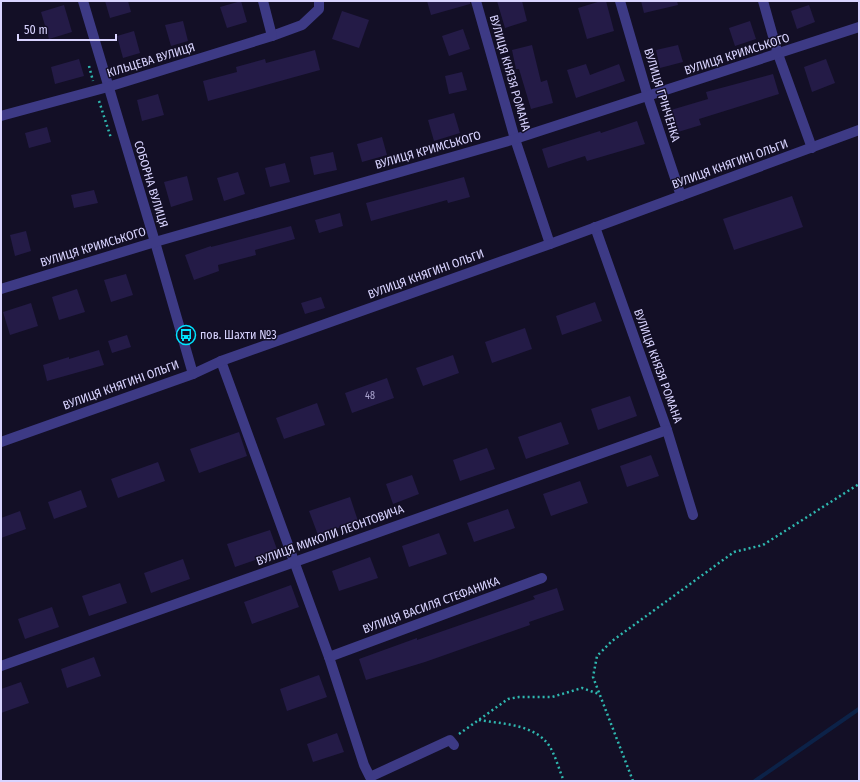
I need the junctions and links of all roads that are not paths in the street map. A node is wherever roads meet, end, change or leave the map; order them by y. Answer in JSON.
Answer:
{"nodes":[{"id":1,"x":83,"y":1,"type":"edge"},
{"id":2,"x":263,"y":1,"type":"edge"},
{"id":3,"x":319,"y":1,"type":"edge"},
{"id":4,"x":476,"y":1,"type":"edge"},
{"id":5,"x":620,"y":1,"type":"edge"},
{"id":6,"x":762,"y":1,"type":"edge"},
{"id":7,"x":859,"y":27,"type":"edge"},
{"id":8,"x":272,"y":36,"type":"junction"},
{"id":9,"x":778,"y":54,"type":"junction"},
{"id":10,"x":108,"y":87,"type":"junction"},
{"id":11,"x":648,"y":97,"type":"junction"},
{"id":12,"x":1,"y":116,"type":"edge"},
{"id":13,"x":859,"y":130,"type":"edge"},
{"id":14,"x":515,"y":138,"type":"junction"},
{"id":15,"x":812,"y":148,"type":"junction"},
{"id":16,"x":681,"y":196,"type":"junction"},
{"id":17,"x":595,"y":227,"type":"junction"},
{"id":18,"x":155,"y":242,"type":"junction"},
{"id":19,"x":550,"y":244,"type":"junction"},
{"id":20,"x":1,"y":289,"type":"edge"},
{"id":21,"x":221,"y":362,"type":"junction"},
{"id":22,"x":193,"y":374,"type":"junction"},
{"id":23,"x":667,"y":430,"type":"junction"},
{"id":24,"x":1,"y":442,"type":"edge"},
{"id":25,"x":693,"y":515,"type":"dead end"},
{"id":26,"x":294,"y":562,"type":"junction"},
{"id":27,"x":542,"y":578,"type":"dead end"},
{"id":28,"x":329,"y":656,"type":"junction"},
{"id":29,"x":1,"y":666,"type":"edge"},
{"id":30,"x":452,"y":742,"type":"road end"}],
"edges":[{"from":1,"to":10,"type":"street","name":"СОБОРНА ВУЛИЦЯ"},
{"from":2,"to":8,"type":"street"},
{"from":3,"to":8,"type":"street","name":"КІЛЬЦЕВА ВУЛИЦЯ"},
{"from":4,"to":14,"type":"street","name":"ВУЛИЦЯ КНЯЗЯ РОМАНА"},
{"from":5,"to":11,"type":"street","name":"ВУЛИЦЯ ГРІНЧЕНКА"},
{"from":6,"to":9,"type":"street"},
{"from":7,"to":9,"type":"street","name":"ВУЛИЦЯ КРИМСЬКОГО"},
{"from":8,"to":10,"type":"street","name":"КІЛЬЦЕВА ВУЛИЦЯ"},
{"from":9,"to":11,"type":"street","name":"ВУЛИЦЯ КРИМСЬКОГО"},
{"from":9,"to":15,"type":"street"},
{"from":10,"to":12,"type":"street","name":"КІЛЬЦЕВА ВУЛИЦЯ"},
{"from":10,"to":18,"type":"street","name":"СОБОРНА ВУЛИЦЯ"},
{"from":11,"to":14,"type":"street","name":"ВУЛИЦЯ КРИМСЬКОГО"},
{"from":11,"to":16,"type":"street","name":"ВУЛИЦЯ ГРІНЧЕНКА"},
{"from":13,"to":15,"type":"street","name":"ВУЛИЦЯ КНЯГИНІ ОЛЬГИ"},
{"from":14,"to":18,"type":"street","name":"ВУЛИЦЯ КРИМСЬКОГО"},
{"from":14,"to":19,"type":"street","name":"ВУЛИЦЯ КНЯЗЯ РОМАНА"},
{"from":15,"to":16,"type":"street","name":"ВУЛИЦЯ КНЯГИНІ ОЛЬГИ"},
{"from":16,"to":17,"type":"street","name":"ВУЛИЦЯ КНЯГИНІ ОЛЬГИ"},
{"from":17,"to":19,"type":"street","name":"ВУЛИЦЯ КНЯГИНІ ОЛЬГИ"},
{"from":17,"to":23,"type":"street","name":"ВУЛИЦЯ КНЯЗЯ РОМАНА"},
{"from":18,"to":20,"type":"street","name":"ВУЛИЦЯ КРИМСЬКОГО"},
{"from":18,"to":22,"type":"street","name":"СОБОРНА ВУЛИЦЯ"},
{"from":19,"to":21,"type":"street","name":"ВУЛИЦЯ КНЯГИНІ ОЛЬГИ"},
{"from":21,"to":22,"type":"street","name":"ВУЛИЦЯ КНЯГИНІ ОЛЬГИ"},
{"from":21,"to":26,"type":"street"},
{"from":22,"to":24,"type":"street","name":"ВУЛИЦЯ КНЯГИНІ ОЛЬГИ"},
{"from":23,"to":25,"type":"street","name":"ВУЛИЦЯ КНЯЗЯ РОМАНА"},
{"from":23,"to":26,"type":"street","name":"ВУЛИЦЯ МИКОЛИ ЛЕОНТОВИЧА"},
{"from":26,"to":28,"type":"street"},
{"from":26,"to":29,"type":"street","name":"ВУЛИЦЯ МИКОЛИ ЛЕОНТОВИЧА"},
{"from":27,"to":28,"type":"street","name":"ВУЛИЦЯ ВАСИЛЯ СТЕФАНИКА"},
{"from":28,"to":30,"type":"street"}]}
